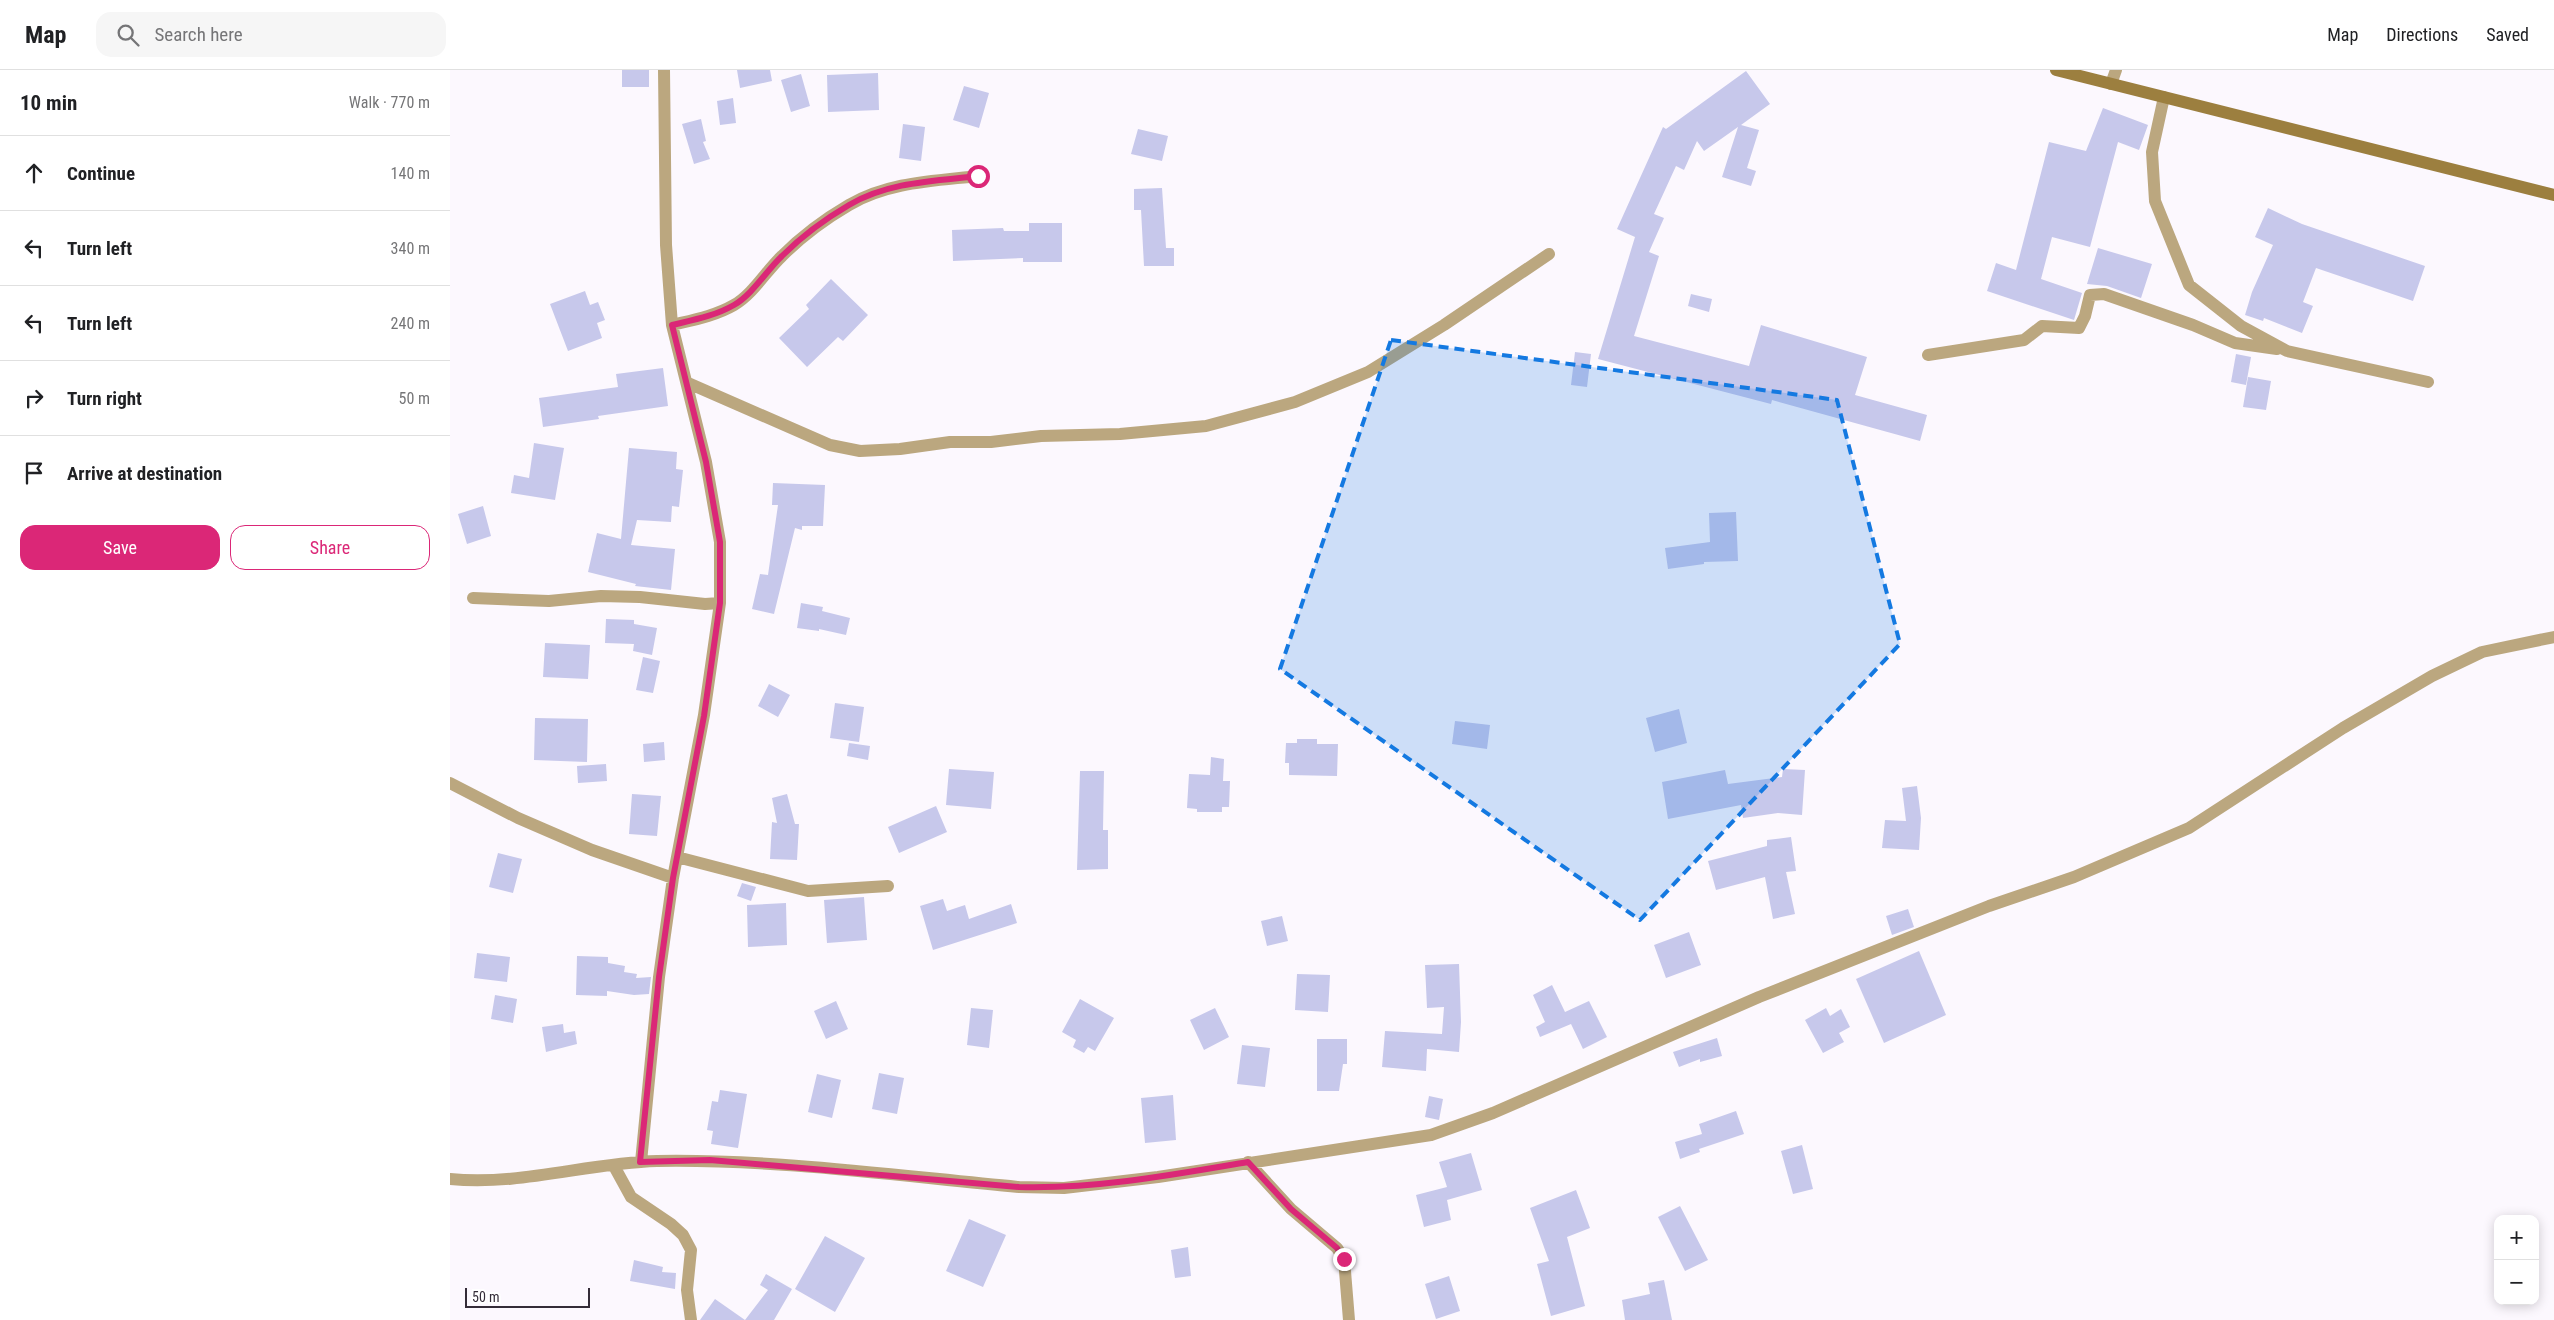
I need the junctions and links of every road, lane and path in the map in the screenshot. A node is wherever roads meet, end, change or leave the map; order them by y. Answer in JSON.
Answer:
{"nodes":[{"id":1,"x":664,"y":70,"type":"edge"},
{"id":2,"x":2056,"y":70,"type":"edge"},
{"id":3,"x":2116,"y":70,"type":"edge"},
{"id":4,"x":2111,"y":84,"type":"junction"},
{"id":5,"x":2164,"y":97,"type":"junction"},
{"id":6,"x":978,"y":176,"type":"dead end"},
{"id":7,"x":2554,"y":196,"type":"edge"},
{"id":8,"x":1549,"y":254,"type":"dead end"},
{"id":9,"x":672,"y":325,"type":"junction"},
{"id":10,"x":2287,"y":351,"type":"junction"},
{"id":11,"x":1928,"y":355,"type":"dead end"},
{"id":12,"x":2428,"y":382,"type":"dead end"},
{"id":13,"x":688,"y":383,"type":"junction"},
{"id":14,"x":473,"y":598,"type":"dead end"},
{"id":15,"x":720,"y":603,"type":"junction"},
{"id":16,"x":2554,"y":637,"type":"edge"},
{"id":17,"x":450,"y":784,"type":"edge"},
{"id":18,"x":677,"y":857,"type":"junction"},
{"id":19,"x":673,"y":878,"type":"junction"},
{"id":20,"x":888,"y":886,"type":"dead end"},
{"id":21,"x":640,"y":1162,"type":"junction"},
{"id":22,"x":1248,"y":1162,"type":"junction"},
{"id":23,"x":614,"y":1166,"type":"junction"},
{"id":24,"x":450,"y":1179,"type":"edge"},
{"id":25,"x":691,"y":1320,"type":"edge"},
{"id":26,"x":1349,"y":1320,"type":"edge"}],
"edges":[{"from":1,"to":9,"type":"street"},
{"from":2,"to":4,"type":"main road"},
{"from":3,"to":4,"type":"street"},
{"from":4,"to":5,"type":"main road"},
{"from":5,"to":7,"type":"main road"},
{"from":5,"to":10,"type":"street"},
{"from":6,"to":9,"type":"street"},
{"from":8,"to":13,"type":"street"},
{"from":9,"to":13,"type":"street"},
{"from":10,"to":11,"type":"street"},
{"from":10,"to":12,"type":"street"},
{"from":13,"to":15,"type":"street"},
{"from":14,"to":15,"type":"street"},
{"from":15,"to":18,"type":"street"},
{"from":16,"to":22,"type":"street"},
{"from":17,"to":19,"type":"street"},
{"from":18,"to":19,"type":"street"},
{"from":18,"to":20,"type":"street"},
{"from":19,"to":21,"type":"street"},
{"from":21,"to":22,"type":"street"},
{"from":21,"to":23,"type":"street"},
{"from":22,"to":26,"type":"street"},
{"from":23,"to":24,"type":"street"},
{"from":23,"to":25,"type":"street"}]}
